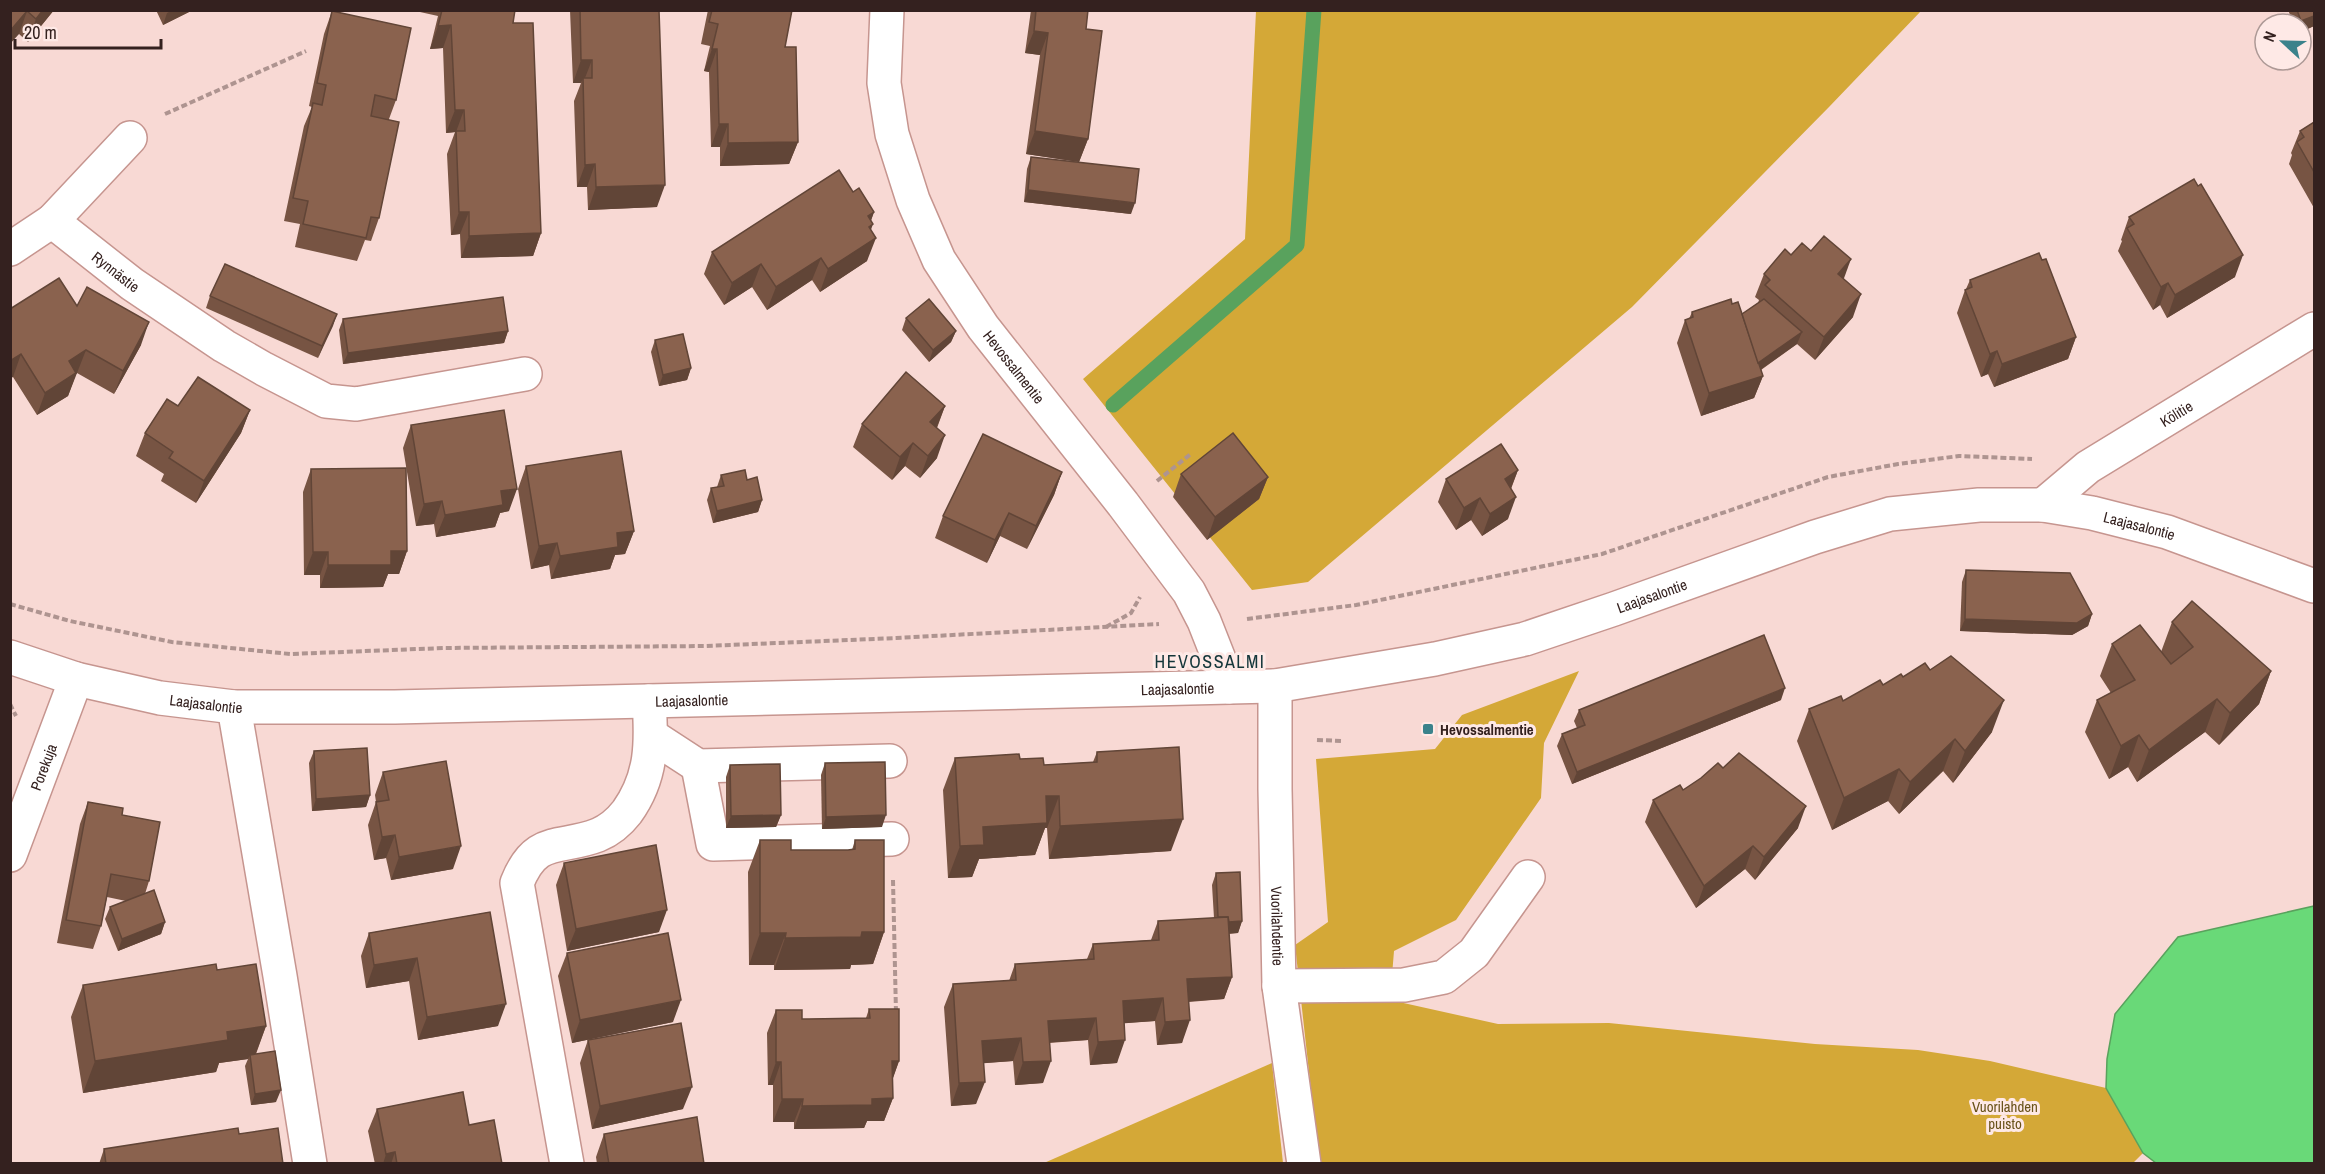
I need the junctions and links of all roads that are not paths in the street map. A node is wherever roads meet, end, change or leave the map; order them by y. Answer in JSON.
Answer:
{"nodes":[{"id":1,"x":887,"y":10,"type":"edge"},
{"id":2,"x":130,"y":138,"type":"road end"},
{"id":3,"x":52,"y":221,"type":"junction"},
{"id":4,"x":10,"y":249,"type":"edge"},
{"id":5,"x":2314,"y":329,"type":"edge"},
{"id":6,"x":525,"y":374,"type":"dead end"},
{"id":7,"x":2043,"y":505,"type":"junction"},
{"id":8,"x":2314,"y":586,"type":"edge"},
{"id":9,"x":10,"y":657,"type":"edge"},
{"id":10,"x":76,"y":679,"type":"junction"},
{"id":11,"x":1275,"y":686,"type":"junction"},
{"id":12,"x":1230,"y":687,"type":"junction"},
{"id":13,"x":649,"y":701,"type":"junction"},
{"id":14,"x":234,"y":707,"type":"junction"},
{"id":15,"x":652,"y":736,"type":"junction"},
{"id":16,"x":890,"y":761,"type":"dead end"},
{"id":17,"x":698,"y":766,"type":"junction"},
{"id":18,"x":892,"y":839,"type":"road end"},
{"id":19,"x":10,"y":855,"type":"edge"},
{"id":20,"x":1528,"y":877,"type":"dead end"},
{"id":21,"x":1279,"y":986,"type":"junction"},
{"id":22,"x":310,"y":1164,"type":"edge"},
{"id":23,"x":567,"y":1164,"type":"edge"},
{"id":24,"x":1304,"y":1164,"type":"edge"}],
"edges":[{"from":1,"to":12,"type":"main road","name":"Hevossalmentie"},
{"from":2,"to":3,"type":"main road"},
{"from":3,"to":4,"type":"main road"},
{"from":3,"to":6,"type":"main road","name":"Rynnästie"},
{"from":5,"to":7,"type":"main road","name":"Kölitie"},
{"from":7,"to":8,"type":"main road","name":"Laajasalontie"},
{"from":7,"to":11,"type":"main road","name":"Laajasalontie"},
{"from":9,"to":10,"type":"main road","name":"Laajasalontie"},
{"from":10,"to":14,"type":"main road","name":"Laajasalontie"},
{"from":10,"to":19,"type":"main road","name":"Porekuja"},
{"from":11,"to":12,"type":"main road","name":"Laajasalontie"},
{"from":11,"to":21,"type":"main road","name":"Vuorilahdentie"},
{"from":12,"to":13,"type":"main road","name":"Laajasalontie"},
{"from":13,"to":14,"type":"main road","name":"Laajasalontie"},
{"from":13,"to":15,"type":"main road"},
{"from":14,"to":22,"type":"main road"},
{"from":15,"to":17,"type":"main road"},
{"from":15,"to":23,"type":"main road"},
{"from":16,"to":17,"type":"main road"},
{"from":17,"to":18,"type":"main road"},
{"from":20,"to":21,"type":"main road"},
{"from":21,"to":24,"type":"main road","name":"Vuorilahdentie"}]}
